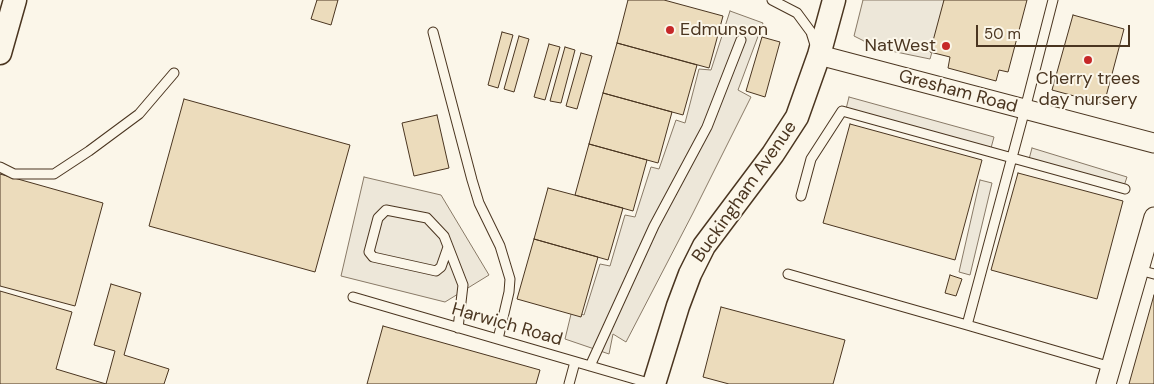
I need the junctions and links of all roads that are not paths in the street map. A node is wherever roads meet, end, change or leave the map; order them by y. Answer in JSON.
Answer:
{"nodes":[{"id":1,"x":15,"y":0,"type":"edge"},
{"id":2,"x":772,"y":0,"type":"edge"},
{"id":3,"x":834,"y":0,"type":"edge"},
{"id":4,"x":1053,"y":0,"type":"edge"},
{"id":5,"x":433,"y":32,"type":"dead end"},
{"id":6,"x":742,"y":40,"type":"dead end"},
{"id":7,"x":0,"y":53,"type":"edge"},
{"id":8,"x":819,"y":55,"type":"junction"},
{"id":9,"x":174,"y":73,"type":"dead end"},
{"id":10,"x":1025,"y":109,"type":"junction"},
{"id":11,"x":1154,"y":143,"type":"edge"},
{"id":12,"x":1012,"y":158,"type":"junction"},
{"id":13,"x":0,"y":167,"type":"edge"},
{"id":14,"x":1125,"y":189,"type":"dead end"},
{"id":15,"x":800,"y":196,"type":"dead end"},
{"id":16,"x":1154,"y":217,"type":"edge"},
{"id":17,"x":448,"y":247,"type":"junction"},
{"id":18,"x":1146,"y":272,"type":"edge"},
{"id":19,"x":788,"y":274,"type":"dead end"},
{"id":20,"x":353,"y":297,"type":"dead end"},
{"id":21,"x":967,"y":325,"type":"junction"},
{"id":22,"x":458,"y":328,"type":"junction"},
{"id":23,"x":498,"y":339,"type":"junction"},
{"id":24,"x":575,"y":362,"type":"junction"},
{"id":25,"x":590,"y":366,"type":"junction"},
{"id":26,"x":1109,"y":375,"type":"edge"},
{"id":27,"x":569,"y":384,"type":"edge"},
{"id":28,"x":653,"y":384,"type":"edge"}],
"edges":[{"from":1,"to":7,"type":"street"},
{"from":2,"to":8,"type":"lane"},
{"from":3,"to":8,"type":"street","name":"Buckingham Avenue"},
{"from":4,"to":10,"type":"lane"},
{"from":5,"to":23,"type":"lane"},
{"from":6,"to":25,"type":"lane"},
{"from":8,"to":10,"type":"street","name":"Gresham Road"},
{"from":8,"to":28,"type":"street","name":"Buckingham Avenue"},
{"from":9,"to":13,"type":"lane"},
{"from":10,"to":11,"type":"street","name":"Gresham Road"},
{"from":10,"to":12,"type":"lane"},
{"from":12,"to":14,"type":"lane"},
{"from":12,"to":15,"type":"lane"},
{"from":12,"to":21,"type":"lane"},
{"from":16,"to":18,"type":"street"},
{"from":17,"to":17,"type":"lane"},
{"from":17,"to":22,"type":"lane"},
{"from":18,"to":26,"type":"street"},
{"from":19,"to":21,"type":"lane"},
{"from":20,"to":22,"type":"lane","name":"Harwich Road"},
{"from":21,"to":26,"type":"lane"},
{"from":22,"to":23,"type":"lane","name":"Harwich Road"},
{"from":23,"to":24,"type":"lane","name":"Harwich Road"},
{"from":24,"to":25,"type":"lane","name":"Harwich Road"},
{"from":24,"to":27,"type":"lane"},
{"from":25,"to":28,"type":"lane","name":"Harwich Road"}]}
